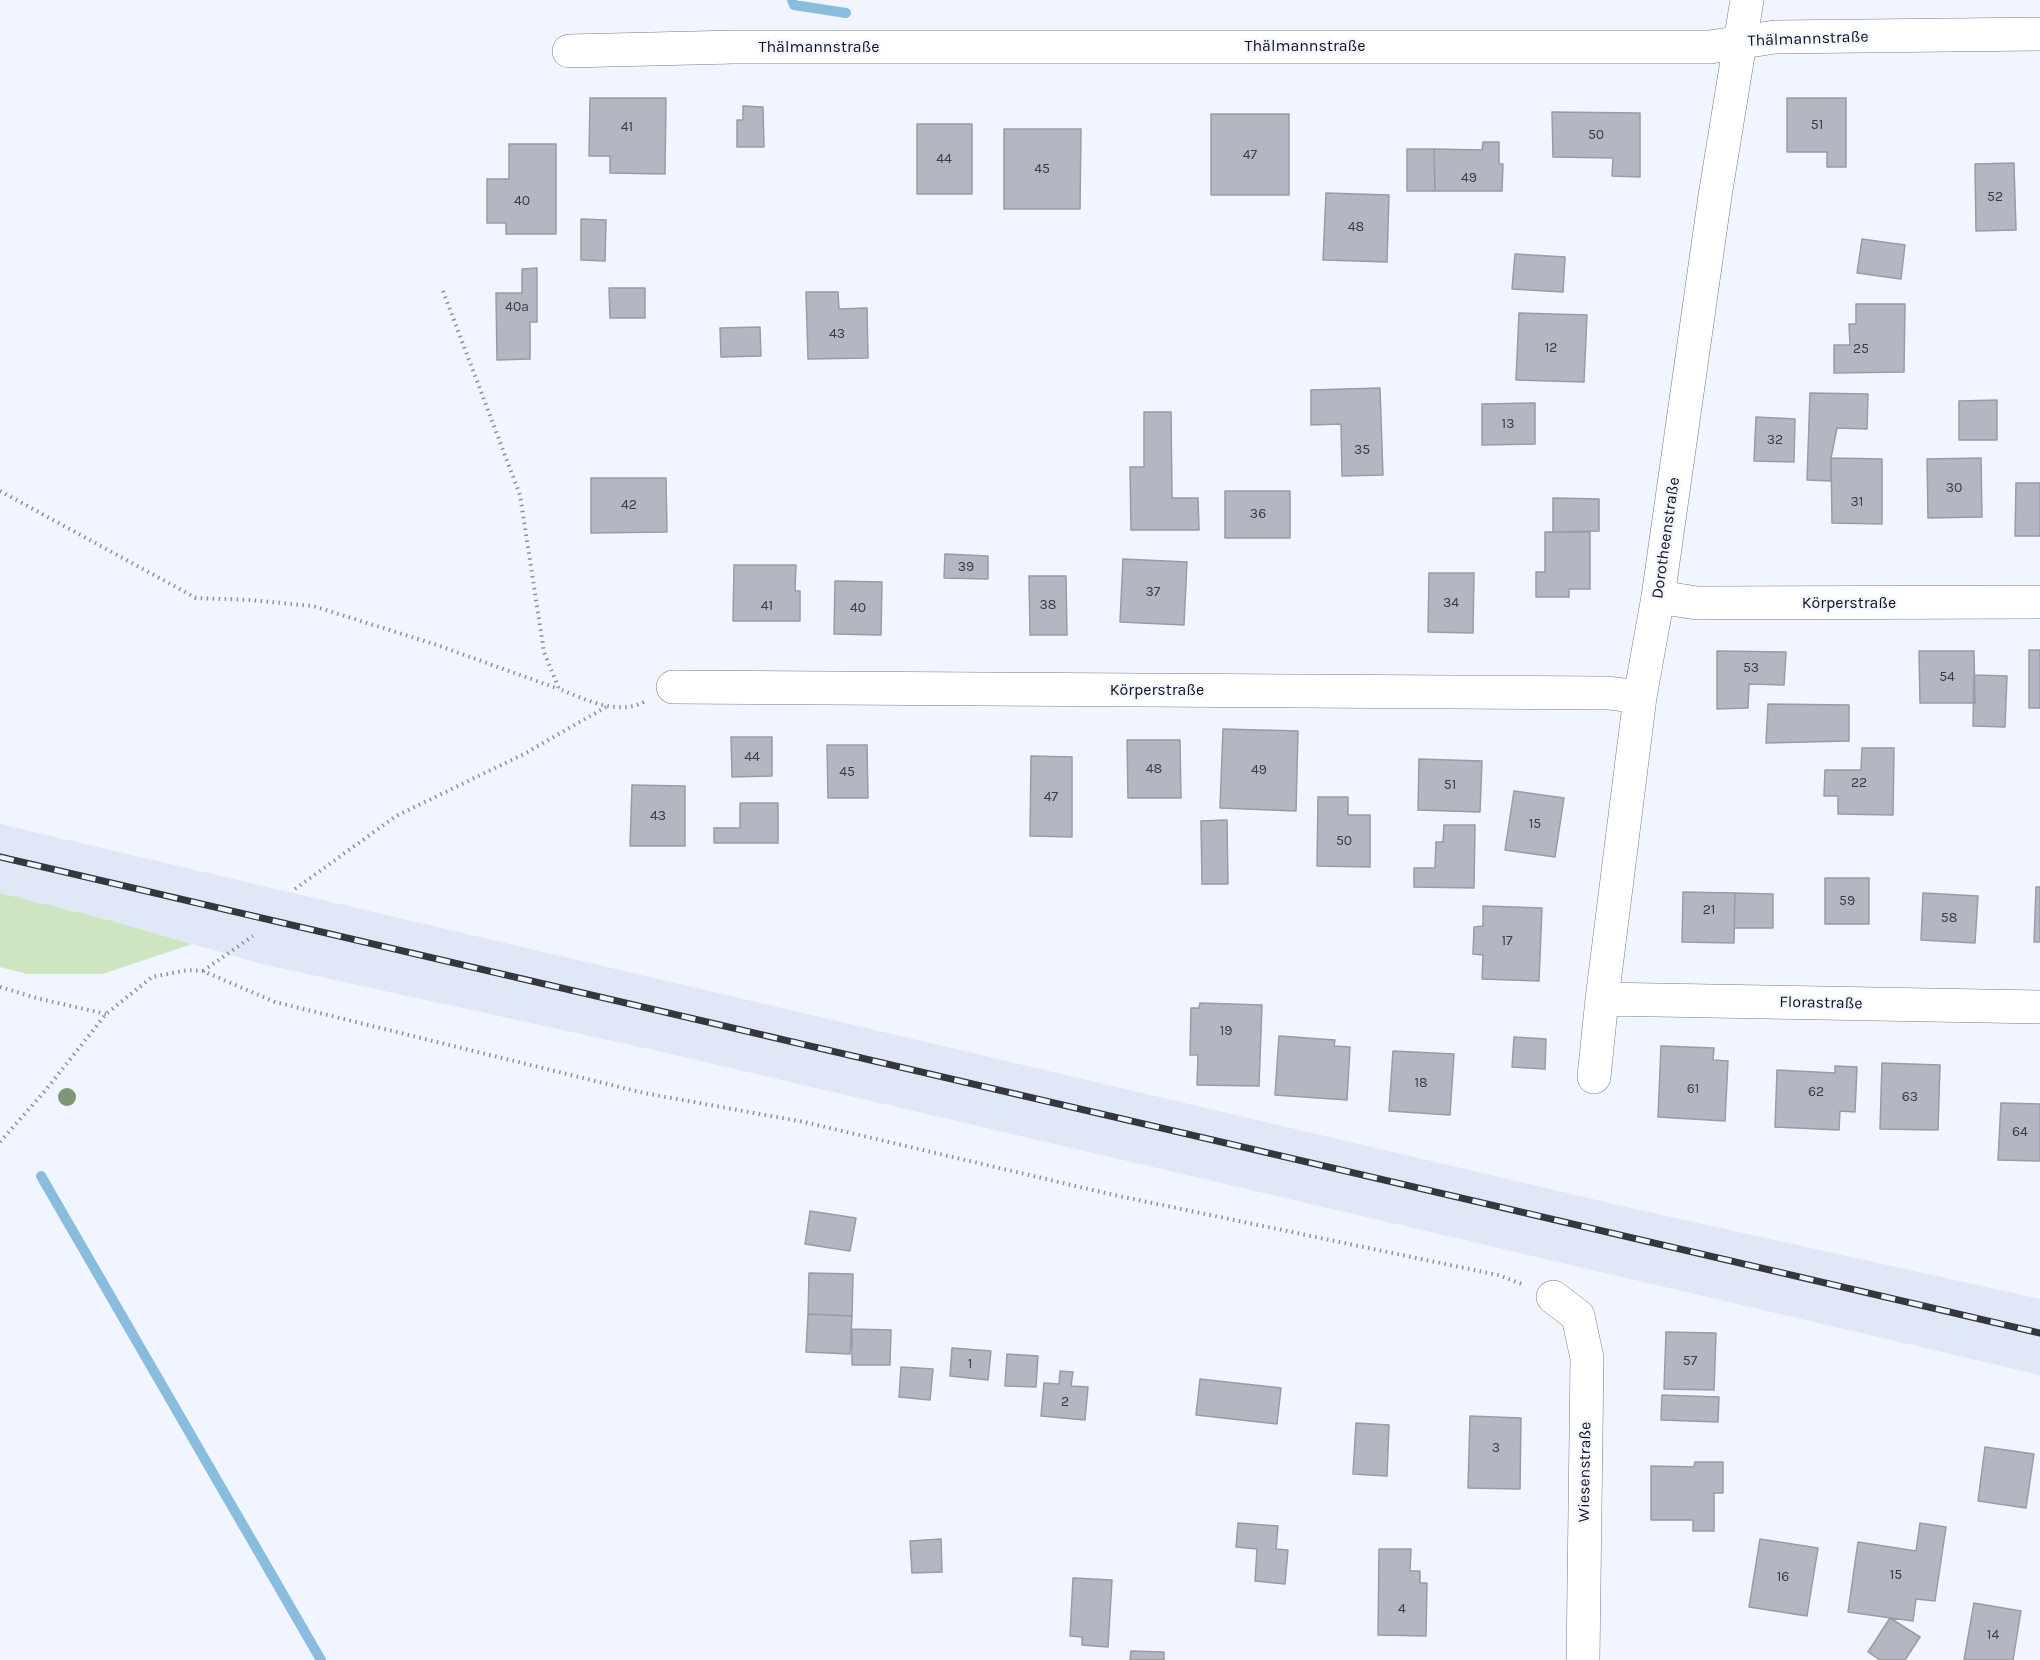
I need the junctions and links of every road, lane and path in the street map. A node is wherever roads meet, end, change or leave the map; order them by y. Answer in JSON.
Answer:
{"nodes":[{"id":1,"x":1747,"y":0,"type":"edge"},
{"id":2,"x":2040,"y":34,"type":"edge"},
{"id":3,"x":1740,"y":42,"type":"junction"},
{"id":4,"x":569,"y":51,"type":"dead end"},
{"id":5,"x":443,"y":291,"type":"dead end"},
{"id":6,"x":0,"y":491,"type":"edge"},
{"id":7,"x":1658,"y":597,"type":"junction"},
{"id":8,"x":2040,"y":602,"type":"edge"},
{"id":9,"x":673,"y":687,"type":"joint"},
{"id":10,"x":559,"y":689,"type":"junction"},
{"id":11,"x":1640,"y":697,"type":"junction"},
{"id":12,"x":607,"y":707,"type":"junction"},
{"id":13,"x":295,"y":889,"type":"dead end"},
{"id":14,"x":253,"y":936,"type":"dead end"},
{"id":15,"x":203,"y":971,"type":"junction"},
{"id":16,"x":0,"y":987,"type":"edge"},
{"id":17,"x":1602,"y":999,"type":"junction"},
{"id":18,"x":2040,"y":1007,"type":"edge"},
{"id":19,"x":106,"y":1014,"type":"junction"},
{"id":20,"x":1594,"y":1077,"type":"dead end"},
{"id":21,"x":0,"y":1142,"type":"edge"},
{"id":22,"x":1553,"y":1298,"type":"joint"},
{"id":23,"x":1583,"y":1660,"type":"edge"}],
"edges":[{"from":1,"to":3,"type":"street","name":"Dorotheenstraße"},
{"from":2,"to":3,"type":"street","name":"Thälmannstraße"},
{"from":3,"to":4,"type":"street","name":"Thälmannstraße"},
{"from":3,"to":7,"type":"street","name":"Dorotheenstraße"},
{"from":5,"to":10,"type":"path"},
{"from":6,"to":10,"type":"path"},
{"from":7,"to":8,"type":"street","name":"Körperstraße"},
{"from":7,"to":11,"type":"street","name":"Dorotheenstraße"},
{"from":9,"to":11,"type":"street","name":"Körperstraße"},
{"from":9,"to":12,"type":"path"},
{"from":10,"to":12,"type":"path"},
{"from":11,"to":17,"type":"street","name":"Dorotheenstraße"},
{"from":12,"to":13,"type":"path"},
{"from":14,"to":15,"type":"path"},
{"from":15,"to":19,"type":"path"},
{"from":15,"to":22,"type":"path"},
{"from":16,"to":19,"type":"path"},
{"from":17,"to":18,"type":"street","name":"Florastraße"},
{"from":17,"to":20,"type":"street","name":"Dorotheenstraße"},
{"from":19,"to":21,"type":"path"},
{"from":22,"to":23,"type":"street","name":"Wiesenstraße"}]}
